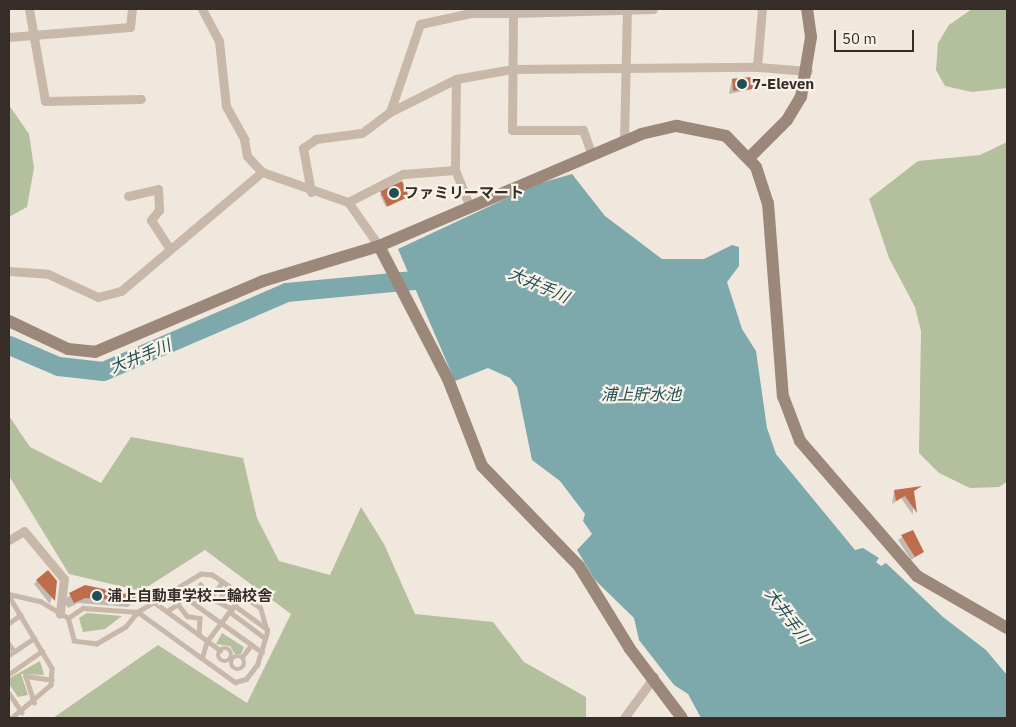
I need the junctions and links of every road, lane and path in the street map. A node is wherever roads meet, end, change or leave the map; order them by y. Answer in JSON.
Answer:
{"nodes":[{"id":1,"x":29,"y":9,"type":"edge"},
{"id":2,"x":132,"y":9,"type":"edge"},
{"id":3,"x":202,"y":9,"type":"edge"},
{"id":4,"x":653,"y":9,"type":"edge"},
{"id":5,"x":762,"y":9,"type":"edge"},
{"id":6,"x":807,"y":9,"type":"edge"},
{"id":7,"x":627,"y":12,"type":"junction"},
{"id":8,"x":513,"y":13,"type":"junction"},
{"id":9,"x":31,"y":34,"type":"junction"},
{"id":10,"x":9,"y":37,"type":"edge"},
{"id":11,"x":757,"y":67,"type":"junction"},
{"id":12,"x":512,"y":69,"type":"junction"},
{"id":13,"x":625,"y":70,"type":"junction"},
{"id":14,"x":808,"y":71,"type":"junction"},
{"id":15,"x":456,"y":79,"type":"junction"},
{"id":16,"x":141,"y":99,"type":"dead end"},
{"id":17,"x":390,"y":112,"type":"junction"},
{"id":18,"x":624,"y":141,"type":"junction"},
{"id":19,"x":592,"y":155,"type":"junction"},
{"id":20,"x":750,"y":158,"type":"junction"},
{"id":21,"x":455,"y":170,"type":"junction"},
{"id":22,"x":262,"y":172,"type":"junction"},
{"id":23,"x":311,"y":192,"type":"junction"},
{"id":24,"x":128,"y":196,"type":"dead end"},
{"id":25,"x":348,"y":202,"type":"junction"},
{"id":26,"x":470,"y":207,"type":"junction"},
{"id":27,"x":379,"y":246,"type":"junction"},
{"id":28,"x":170,"y":249,"type":"junction"},
{"id":29,"x":9,"y":271,"type":"edge"},
{"id":30,"x":9,"y":321,"type":"edge"},
{"id":31,"x":9,"y":540,"type":"edge"},
{"id":32,"x":222,"y":582,"type":"junction"},
{"id":33,"x":228,"y":586,"type":"junction"},
{"id":34,"x":175,"y":590,"type":"junction"},
{"id":35,"x":9,"y":595,"type":"edge"},
{"id":36,"x":242,"y":595,"type":"junction"},
{"id":37,"x":219,"y":599,"type":"junction"},
{"id":38,"x":154,"y":602,"type":"junction"},
{"id":39,"x":192,"y":602,"type":"junction"},
{"id":40,"x":184,"y":607,"type":"junction"},
{"id":41,"x":9,"y":608,"type":"edge"},
{"id":42,"x":232,"y":608,"type":"junction"},
{"id":43,"x":16,"y":609,"type":"junction"},
{"id":44,"x":167,"y":611,"type":"junction"},
{"id":45,"x":138,"y":612,"type":"junction"},
{"id":46,"x":20,"y":615,"type":"junction"},
{"id":47,"x":64,"y":616,"type":"junction"},
{"id":48,"x":9,"y":623,"type":"edge"},
{"id":49,"x":221,"y":623,"type":"junction"},
{"id":50,"x":1007,"y":628,"type":"edge"},
{"id":51,"x":267,"y":629,"type":"junction"},
{"id":52,"x":199,"y":634,"type":"junction"},
{"id":53,"x":34,"y":638,"type":"junction"},
{"id":54,"x":265,"y":638,"type":"junction"},
{"id":55,"x":207,"y":641,"type":"junction"},
{"id":56,"x":9,"y":644,"type":"edge"},
{"id":57,"x":252,"y":645,"type":"junction"},
{"id":58,"x":220,"y":650,"type":"junction"},
{"id":59,"x":14,"y":651,"type":"junction"},
{"id":60,"x":42,"y":651,"type":"junction"},
{"id":61,"x":262,"y":652,"type":"junction"},
{"id":62,"x":9,"y":655,"type":"edge"},
{"id":63,"x":242,"y":657,"type":"junction"},
{"id":64,"x":202,"y":658,"type":"junction"},
{"id":65,"x":232,"y":658,"type":"junction"},
{"id":66,"x":243,"y":667,"type":"junction"},
{"id":67,"x":9,"y":674,"type":"edge"},
{"id":68,"x":249,"y":675,"type":"junction"},
{"id":69,"x":654,"y":677,"type":"junction"},
{"id":70,"x":52,"y":680,"type":"junction"},
{"id":71,"x":9,"y":693,"type":"edge"},
{"id":72,"x":34,"y":704,"type":"junction"},
{"id":73,"x":22,"y":712,"type":"junction"},
{"id":74,"x":12,"y":718,"type":"edge"},
{"id":75,"x":624,"y":718,"type":"edge"},
{"id":76,"x":682,"y":718,"type":"edge"}],
"edges":[{"from":1,"to":9,"type":"street"},
{"from":2,"to":9,"type":"street"},
{"from":3,"to":22,"type":"street"},
{"from":4,"to":7,"type":"street"},
{"from":5,"to":11,"type":"street"},
{"from":6,"to":14,"type":"street"},
{"from":7,"to":8,"type":"street"},
{"from":7,"to":13,"type":"street"},
{"from":8,"to":12,"type":"street"},
{"from":8,"to":17,"type":"street"},
{"from":9,"to":10,"type":"street"},
{"from":9,"to":16,"type":"street"},
{"from":11,"to":13,"type":"street"},
{"from":11,"to":14,"type":"street"},
{"from":12,"to":13,"type":"street"},
{"from":12,"to":15,"type":"street"},
{"from":12,"to":19,"type":"street"},
{"from":13,"to":18,"type":"street"},
{"from":14,"to":20,"type":"street"},
{"from":15,"to":17,"type":"street"},
{"from":15,"to":21,"type":"street"},
{"from":17,"to":23,"type":"street"},
{"from":18,"to":19,"type":"street"},
{"from":18,"to":20,"type":"street"},
{"from":19,"to":26,"type":"street"},
{"from":20,"to":50,"type":"street"},
{"from":21,"to":25,"type":"street"},
{"from":21,"to":26,"type":"street"},
{"from":22,"to":23,"type":"street"},
{"from":22,"to":28,"type":"street"},
{"from":23,"to":25,"type":"street"},
{"from":24,"to":28,"type":"street"},
{"from":25,"to":27,"type":"street"},
{"from":26,"to":27,"type":"street"},
{"from":27,"to":30,"type":"street"},
{"from":27,"to":69,"type":"street"},
{"from":28,"to":29,"type":"street"},
{"from":31,"to":47,"type":"street"},
{"from":32,"to":33,"type":"lane"},
{"from":32,"to":34,"type":"lane"},
{"from":32,"to":39,"type":"lane"},
{"from":33,"to":36,"type":"lane"},
{"from":33,"to":37,"type":"lane"},
{"from":34,"to":38,"type":"lane"},
{"from":34,"to":39,"type":"lane"},
{"from":35,"to":43,"type":"lane"},
{"from":35,"to":47,"type":"lane"},
{"from":36,"to":42,"type":"lane"},
{"from":36,"to":51,"type":"lane"},
{"from":37,"to":39,"type":"lane"},
{"from":37,"to":42,"type":"lane"},
{"from":38,"to":44,"type":"lane"},
{"from":38,"to":45,"type":"lane"},
{"from":39,"to":40,"type":"lane"},
{"from":39,"to":49,"type":"lane"},
{"from":40,"to":44,"type":"lane"},
{"from":40,"to":52,"type":"lane"},
{"from":41,"to":43,"type":"lane"},
{"from":42,"to":49,"type":"lane"},
{"from":42,"to":51,"type":"lane"},
{"from":42,"to":54,"type":"lane"},
{"from":43,"to":46,"type":"lane"},
{"from":44,"to":52,"type":"lane"},
{"from":45,"to":47,"type":"lane"},
{"from":45,"to":47,"type":"lane"},
{"from":45,"to":64,"type":"lane"},
{"from":46,"to":48,"type":"lane"},
{"from":46,"to":53,"type":"lane"},
{"from":49,"to":55,"type":"lane"},
{"from":49,"to":57,"type":"lane"},
{"from":51,"to":54,"type":"lane"},
{"from":52,"to":55,"type":"lane"},
{"from":53,"to":59,"type":"lane"},
{"from":53,"to":60,"type":"lane"},
{"from":54,"to":61,"type":"lane"},
{"from":55,"to":58,"type":"lane"},
{"from":55,"to":64,"type":"lane"},
{"from":56,"to":59,"type":"lane"},
{"from":57,"to":61,"type":"lane"},
{"from":57,"to":63,"type":"lane"},
{"from":58,"to":65,"type":"lane"},
{"from":58,"to":65,"type":"lane"},
{"from":59,"to":62,"type":"lane"},
{"from":60,"to":67,"type":"lane"},
{"from":60,"to":70,"type":"lane"},
{"from":61,"to":68,"type":"lane"},
{"from":63,"to":65,"type":"lane"},
{"from":63,"to":66,"type":"lane"},
{"from":64,"to":68,"type":"lane"},
{"from":65,"to":66,"type":"lane"},
{"from":66,"to":68,"type":"lane"},
{"from":69,"to":75,"type":"street"},
{"from":69,"to":76,"type":"street"},
{"from":70,"to":72,"type":"lane"},
{"from":70,"to":72,"type":"lane"},
{"from":71,"to":73,"type":"lane"},
{"from":72,"to":73,"type":"lane"},
{"from":73,"to":74,"type":"lane"}]}
